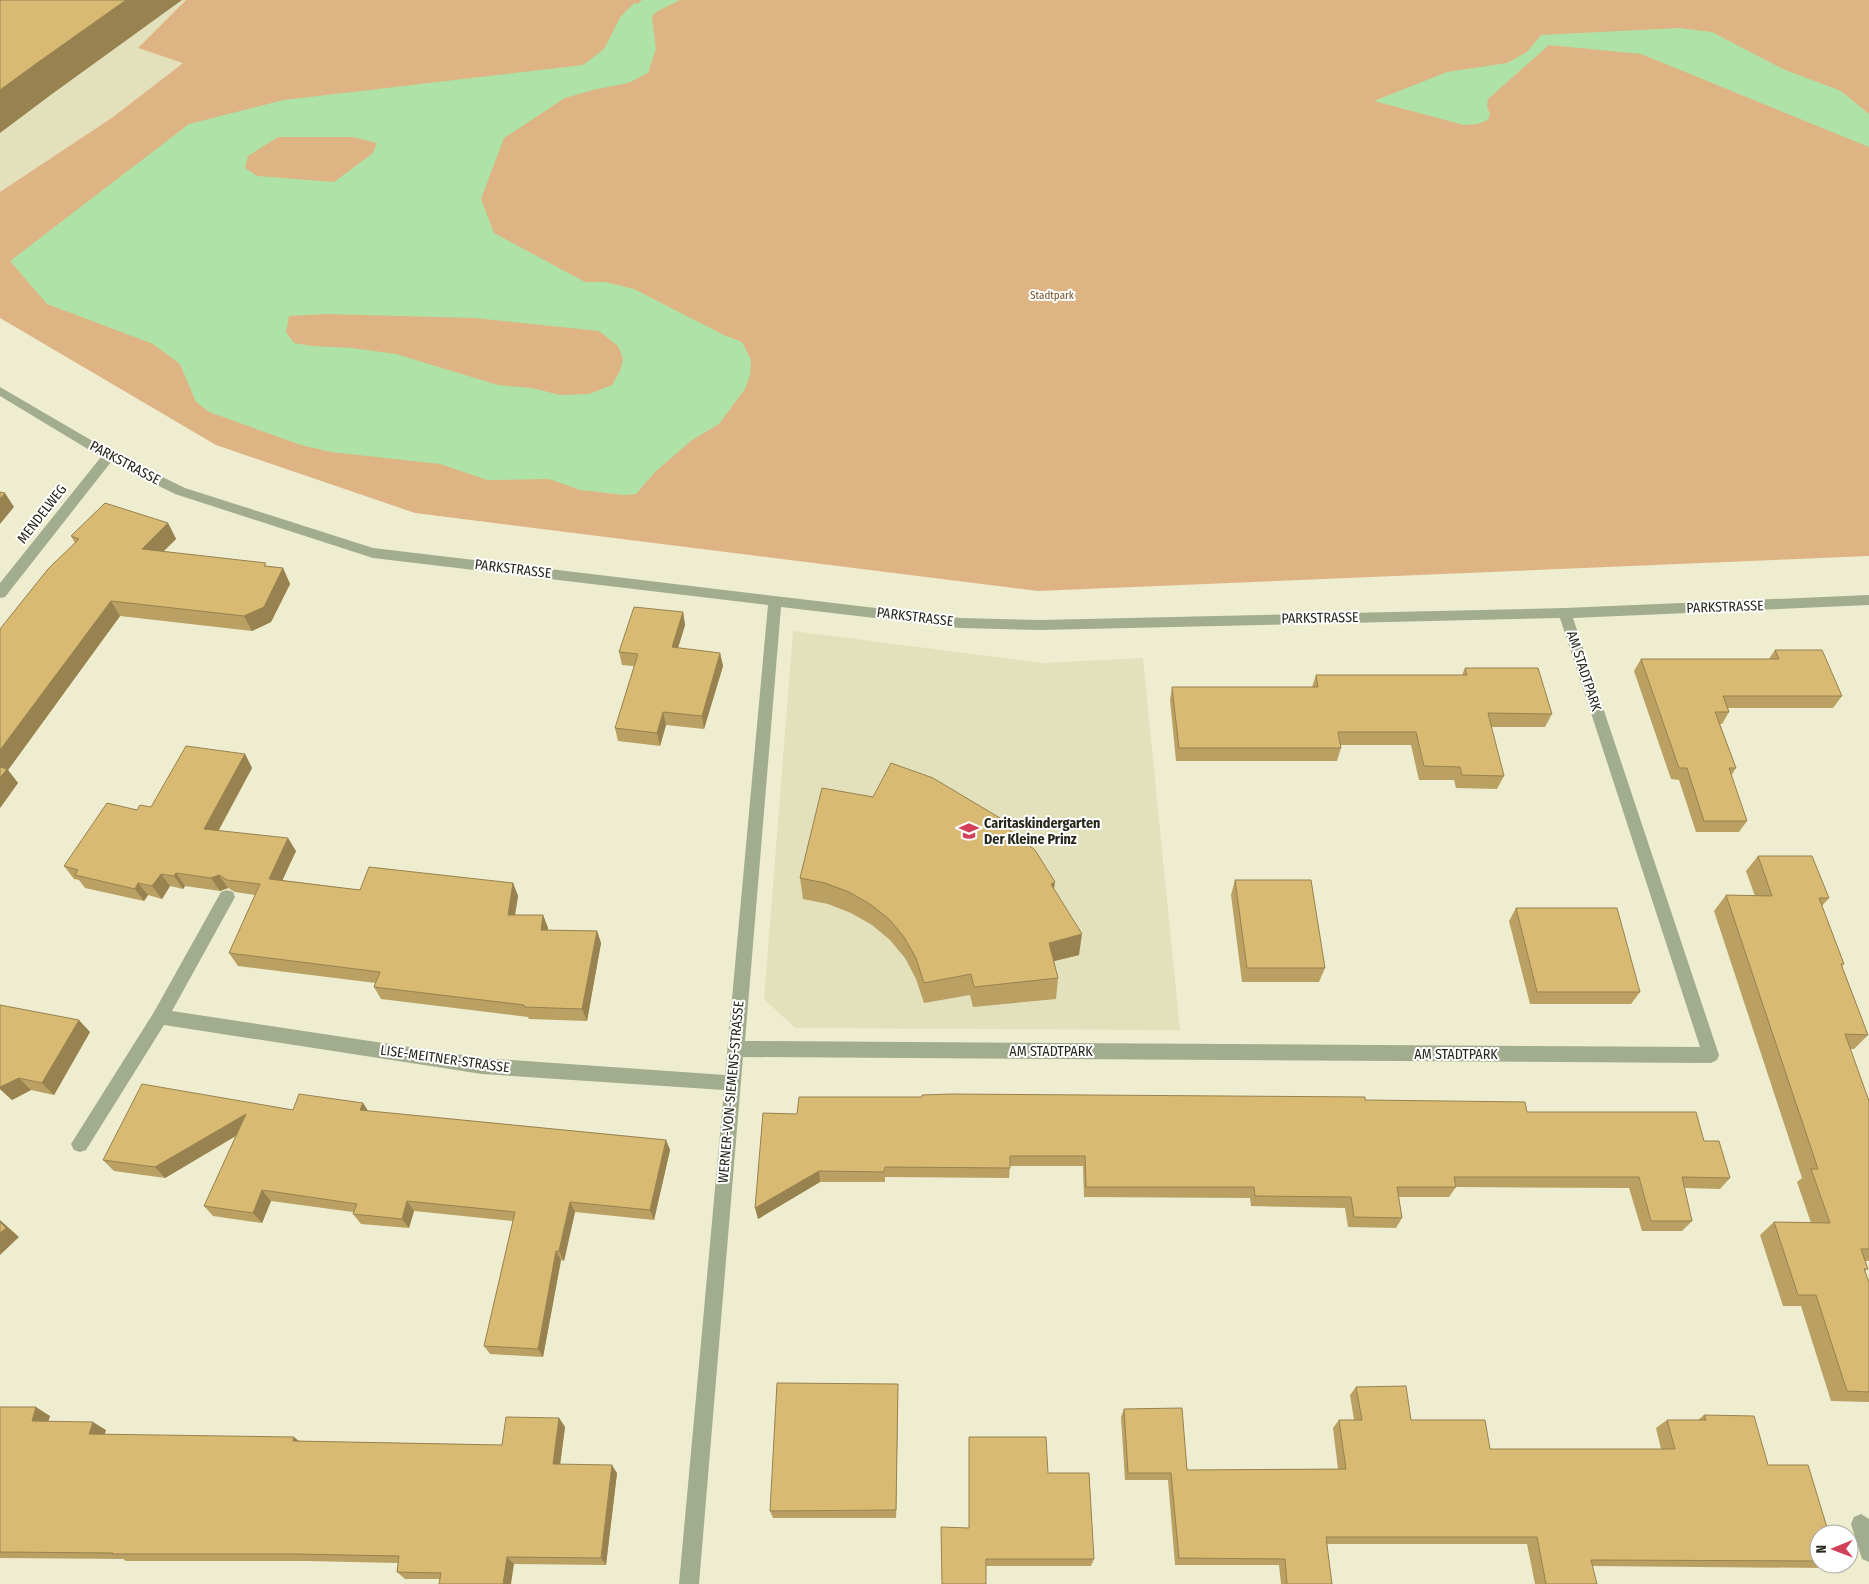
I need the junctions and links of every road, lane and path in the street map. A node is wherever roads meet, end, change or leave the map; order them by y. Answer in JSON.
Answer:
{"nodes":[{"id":1,"x":0,"y":391,"type":"edge"},
{"id":2,"x":109,"y":456,"type":"junction"},
{"id":3,"x":0,"y":593,"type":"edge"},
{"id":4,"x":775,"y":600,"type":"junction"},
{"id":5,"x":1869,"y":600,"type":"edge"},
{"id":6,"x":1565,"y":612,"type":"junction"},
{"id":7,"x":227,"y":897,"type":"edge"},
{"id":8,"x":160,"y":1017,"type":"junction"},
{"id":9,"x":735,"y":1050,"type":"junction"},
{"id":10,"x":732,"y":1083,"type":"junction"},
{"id":11,"x":80,"y":1144,"type":"dead end"},
{"id":12,"x":1861,"y":1524,"type":"dead end"},
{"id":13,"x":1869,"y":1552,"type":"edge"},
{"id":14,"x":689,"y":1584,"type":"edge"}],
"edges":[{"from":1,"to":2,"type":"street","name":"PARKSTRASSE"},
{"from":2,"to":3,"type":"street","name":"MENDELWEG"},
{"from":2,"to":4,"type":"street","name":"PARKSTRASSE"},
{"from":4,"to":6,"type":"street","name":"PARKSTRASSE"},
{"from":4,"to":9,"type":"street","name":"WERNER-VON-SIEMENS-STRASSE"},
{"from":5,"to":6,"type":"street","name":"PARKSTRASSE"},
{"from":6,"to":9,"type":"street","name":"AM STADTPARK"},
{"from":7,"to":8,"type":"street"},
{"from":8,"to":10,"type":"street","name":"LISE-MEITNER-STRASSE"},
{"from":8,"to":11,"type":"street"},
{"from":9,"to":10,"type":"street","name":"WERNER-VON-SIEMENS-STRASSE"},
{"from":10,"to":14,"type":"street","name":"WERNER-VON-SIEMENS-STRASSE"},
{"from":12,"to":13,"type":"street"}]}
